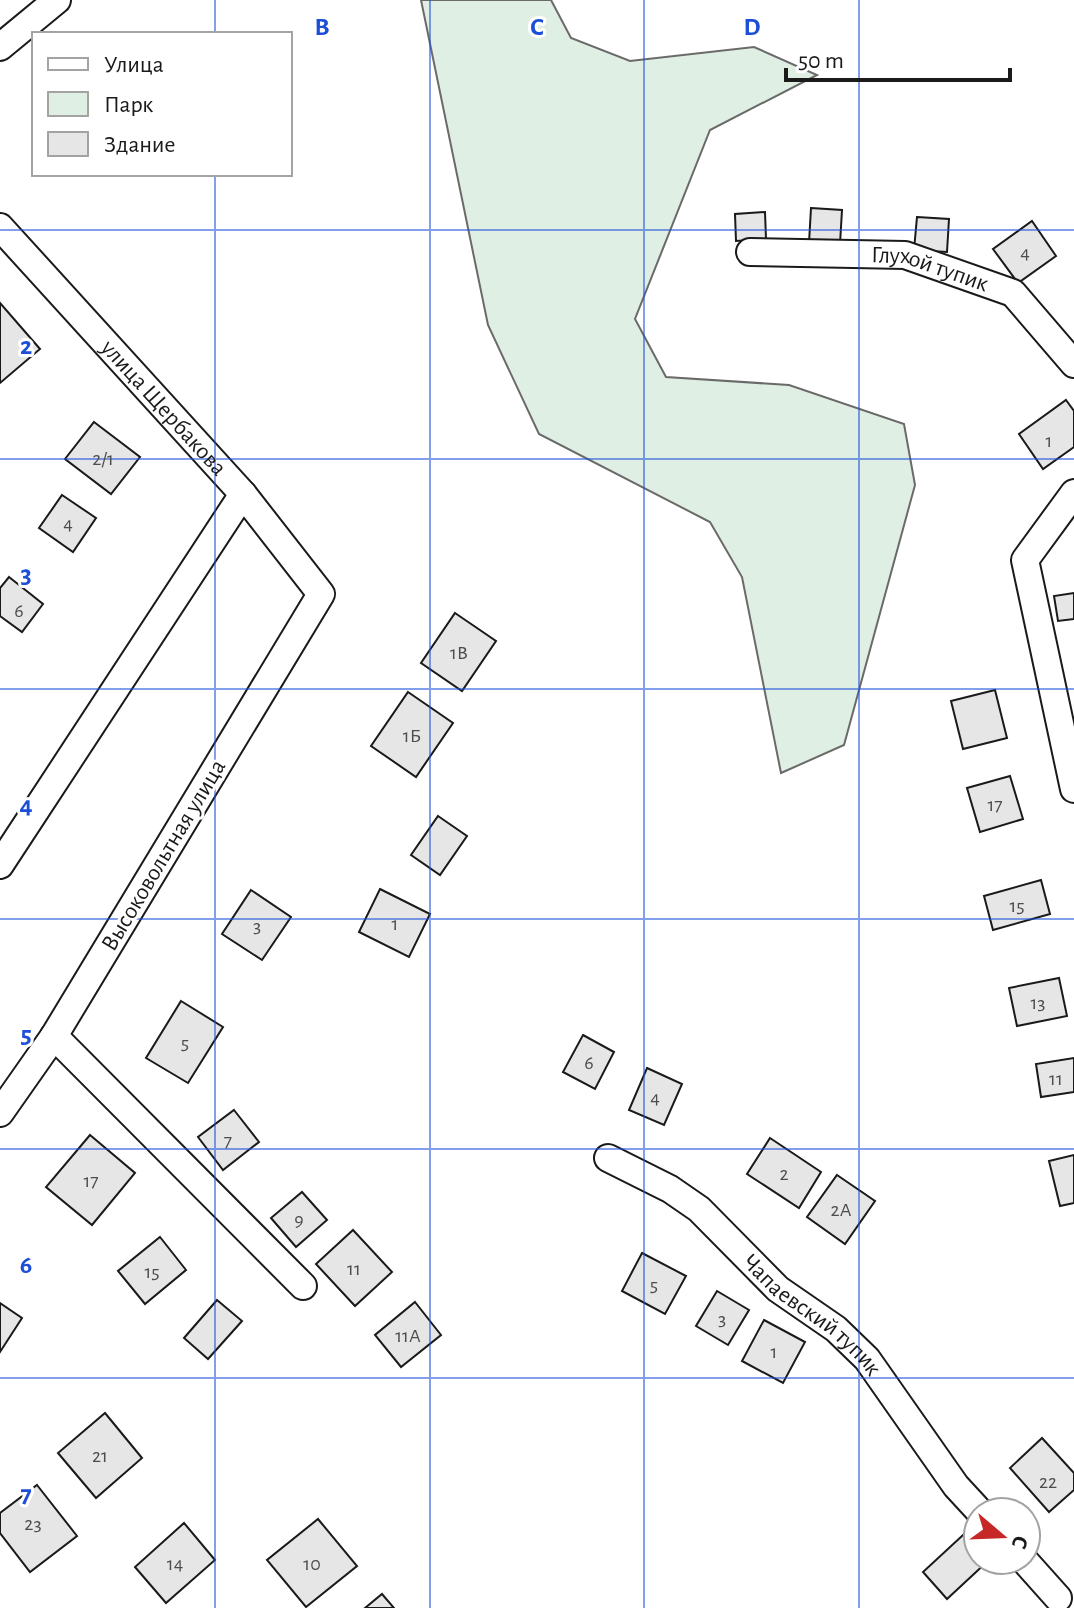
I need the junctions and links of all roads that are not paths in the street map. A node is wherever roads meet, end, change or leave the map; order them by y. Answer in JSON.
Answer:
{"nodes":[{"id":1,"x":57,"y":0,"type":"edge"},
{"id":2,"x":0,"y":47,"type":"edge"},
{"id":3,"x":0,"y":227,"type":"edge"},
{"id":4,"x":750,"y":252,"type":"dead end"},
{"id":5,"x":1074,"y":364,"type":"edge"},
{"id":6,"x":1074,"y":493,"type":"edge"},
{"id":7,"x":243,"y":494,"type":"junction"},
{"id":8,"x":321,"y":594,"type":"joint"},
{"id":9,"x":1074,"y":789,"type":"edge"},
{"id":10,"x":0,"y":865,"type":"edge"},
{"id":11,"x":54,"y":1036,"type":"junction"},
{"id":12,"x":0,"y":1113,"type":"edge"},
{"id":13,"x":608,"y":1158,"type":"dead end"},
{"id":14,"x":303,"y":1286,"type":"dead end"},
{"id":15,"x":965,"y":1496,"type":"edge"},
{"id":16,"x":1040,"y":1576,"type":"edge"},
{"id":17,"x":1060,"y":1596,"type":"edge"}],
"edges":[{"from":1,"to":2,"type":"street"},
{"from":3,"to":7,"type":"street","name":"улица Щербакова"},
{"from":4,"to":5,"type":"street","name":"Глухой тупик"},
{"from":6,"to":9,"type":"street"},
{"from":7,"to":8,"type":"street","name":"улица Щербакова"},
{"from":7,"to":10,"type":"street"},
{"from":8,"to":11,"type":"street","name":"Высоковольтная улица"},
{"from":11,"to":12,"type":"street","name":"Высоковольтная улица"},
{"from":11,"to":14,"type":"street"},
{"from":13,"to":15,"type":"street","name":"Чапаевский тупик"},
{"from":16,"to":17,"type":"street"}]}
